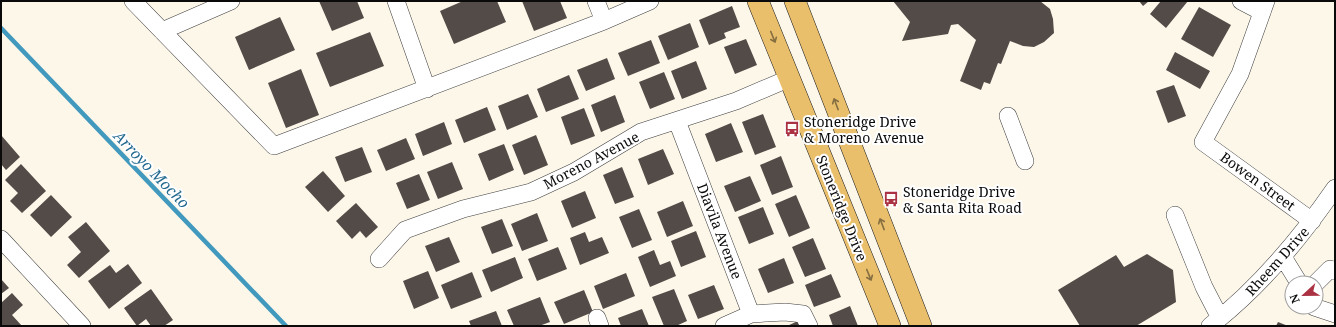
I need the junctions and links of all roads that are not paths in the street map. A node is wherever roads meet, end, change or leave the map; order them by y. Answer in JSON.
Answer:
{"nodes":[{"id":1,"x":133,"y":1,"type":"edge"},
{"id":2,"x":231,"y":1,"type":"edge"},
{"id":3,"x":396,"y":1,"type":"edge"},
{"id":4,"x":596,"y":1,"type":"edge"},
{"id":5,"x":650,"y":1,"type":"edge"},
{"id":6,"x":758,"y":1,"type":"edge"},
{"id":7,"x":795,"y":1,"type":"edge"},
{"id":8,"x":1241,"y":1,"type":"edge"},
{"id":9,"x":1264,"y":7,"type":"edge"},
{"id":10,"x":604,"y":21,"type":"junction"},
{"id":11,"x":162,"y":31,"type":"junction"},
{"id":12,"x":790,"y":78,"type":"junction"},
{"id":13,"x":427,"y":88,"type":"junction"},
{"id":14,"x":1008,"y":116,"type":"dead end"},
{"id":15,"x":677,"y":121,"type":"junction"},
{"id":16,"x":1025,"y":161,"type":"dead end"},
{"id":17,"x":1335,"y":188,"type":"edge"},
{"id":18,"x":1175,"y":215,"type":"dead end"},
{"id":19,"x":1312,"y":221,"type":"junction"},
{"id":20,"x":1,"y":239,"type":"edge"},
{"id":21,"x":1283,"y":257,"type":"junction"},
{"id":22,"x":379,"y":259,"type":"dead end"},
{"id":23,"x":1335,"y":270,"type":"edge"},
{"id":24,"x":1294,"y":275,"type":"edge"},
{"id":25,"x":1324,"y":275,"type":"edge"},
{"id":26,"x":1324,"y":310,"type":"edge"},
{"id":27,"x":751,"y":314,"type":"junction"},
{"id":28,"x":1335,"y":314,"type":"edge"},
{"id":29,"x":1214,"y":324,"type":"edge"},
{"id":30,"x":82,"y":326,"type":"edge"},
{"id":31,"x":724,"y":326,"type":"edge"},
{"id":32,"x":809,"y":326,"type":"edge"},
{"id":33,"x":890,"y":326,"type":"edge"},
{"id":34,"x":921,"y":326,"type":"edge"}],
"edges":[{"from":1,"to":11,"type":"street"},
{"from":2,"to":11,"type":"street"},
{"from":3,"to":13,"type":"street"},
{"from":4,"to":10,"type":"street"},
{"from":5,"to":10,"type":"street"},
{"from":6,"to":12,"type":"main road","name":"Stoneridge Drive","one_way":true},
{"from":34,"to":7,"type":"main road","one_way":true},
{"from":8,"to":9,"type":"street"},
{"from":9,"to":19,"type":"street","name":"Bowen Street"},
{"from":10,"to":13,"type":"street"},
{"from":11,"to":13,"type":"street"},
{"from":12,"to":15,"type":"street","name":"Moreno Avenue"},
{"from":12,"to":33,"type":"main road","name":"Stoneridge Drive","one_way":true},
{"from":14,"to":16,"type":"street"},
{"from":15,"to":22,"type":"street","name":"Moreno Avenue"},
{"from":15,"to":27,"type":"street","name":"Diavila Avenue"},
{"from":17,"to":19,"type":"street","name":"Rheem Drive"},
{"from":18,"to":29,"type":"street"},
{"from":19,"to":21,"type":"street","name":"Rheem Drive"},
{"from":20,"to":30,"type":"street"},
{"from":21,"to":24,"type":"street"},
{"from":21,"to":29,"type":"street","name":"Rheem Drive"},
{"from":23,"to":25,"type":"street"},
{"from":26,"to":28,"type":"street"},
{"from":27,"to":31,"type":"street"},
{"from":27,"to":32,"type":"street"}]}
